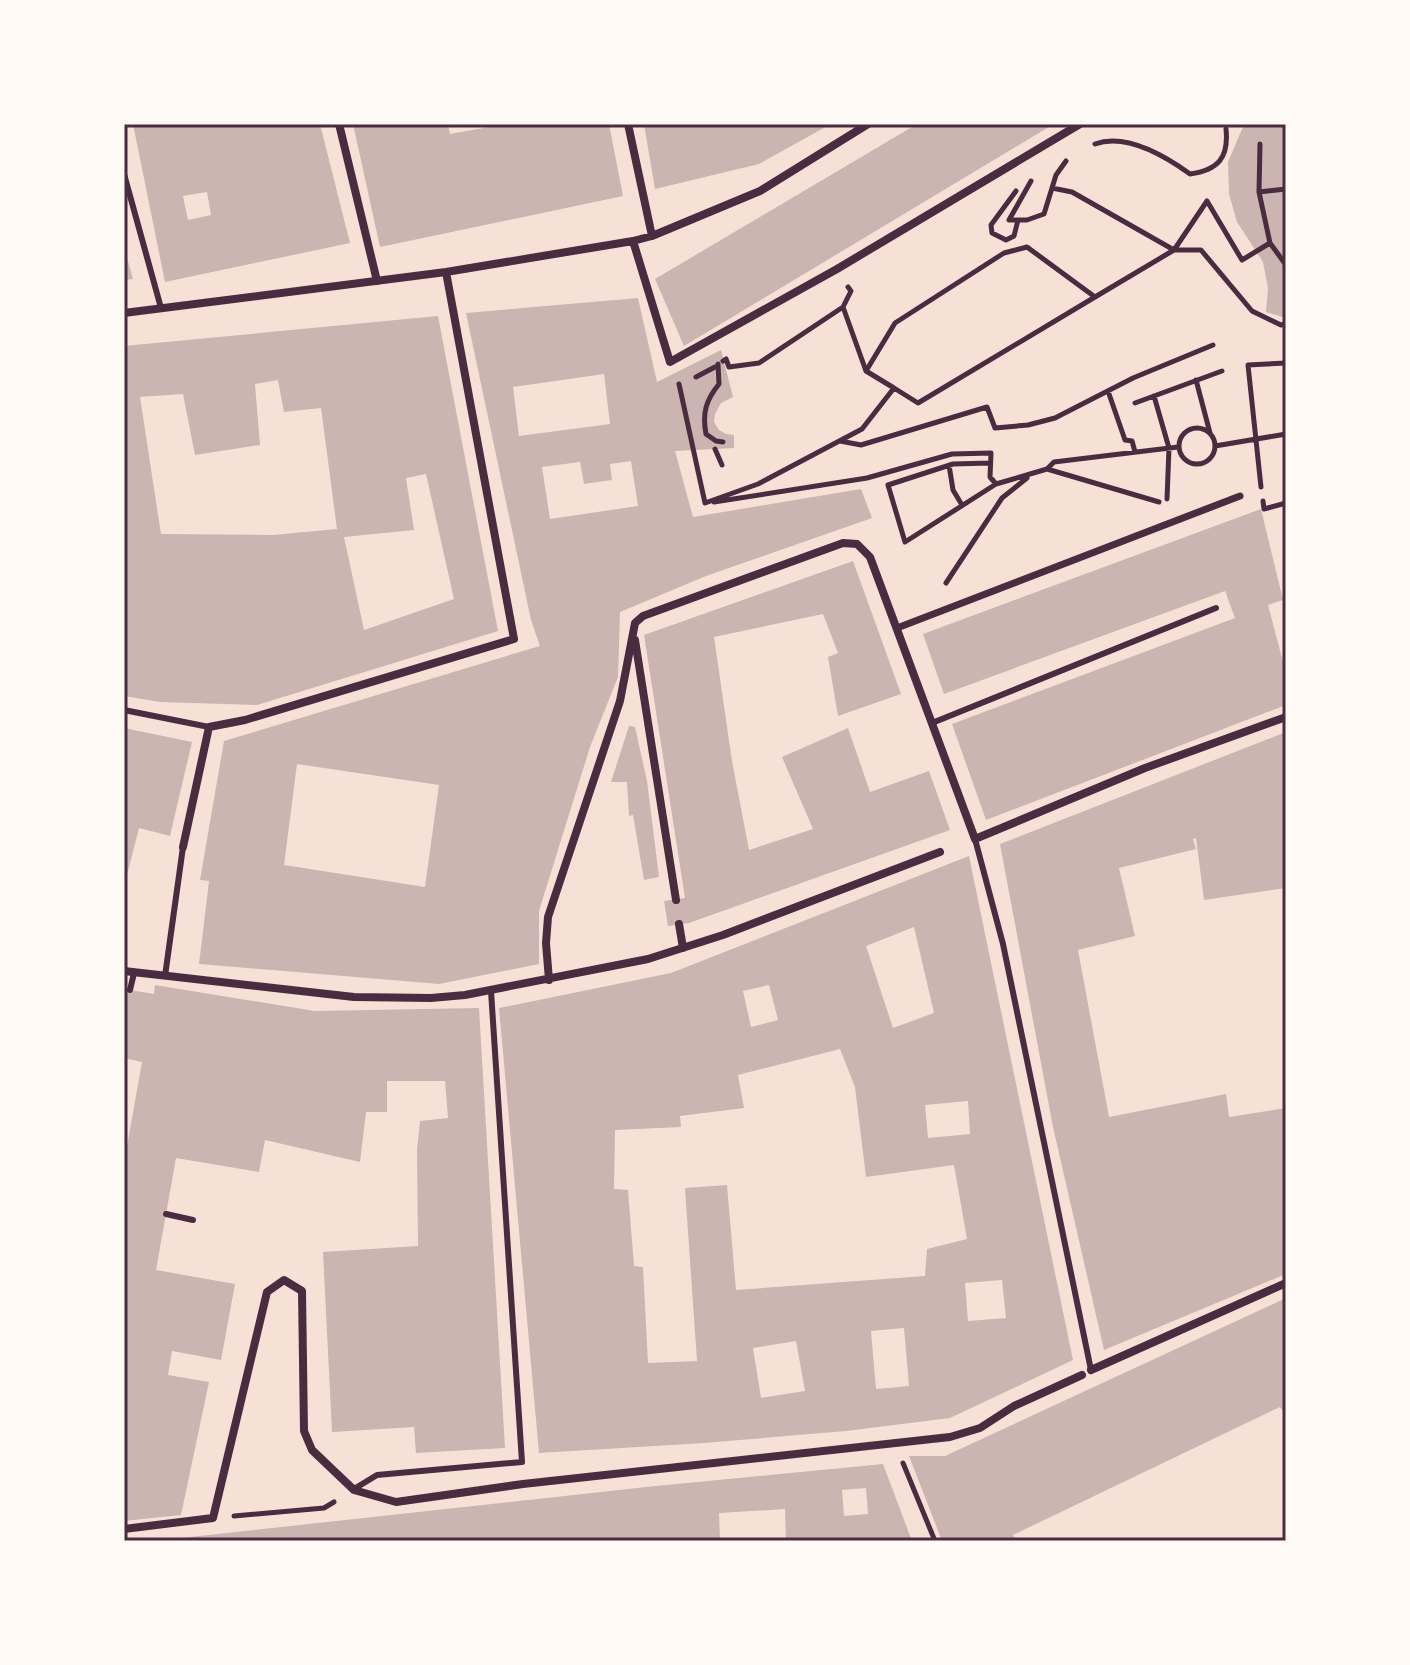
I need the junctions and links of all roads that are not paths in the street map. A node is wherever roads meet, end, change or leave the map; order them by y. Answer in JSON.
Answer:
{"nodes":[{"id":1,"x":339,"y":124,"type":"edge"},
{"id":2,"x":628,"y":124,"type":"edge"},
{"id":3,"x":868,"y":124,"type":"edge"},
{"id":4,"x":1080,"y":124,"type":"edge"},
{"id":5,"x":124,"y":174,"type":"edge"},
{"id":6,"x":652,"y":236,"type":"junction"},
{"id":7,"x":633,"y":241,"type":"junction"},
{"id":8,"x":446,"y":272,"type":"junction"},
{"id":9,"x":377,"y":281,"type":"junction"},
{"id":10,"x":161,"y":308,"type":"junction"},
{"id":11,"x":124,"y":313,"type":"edge"},
{"id":12,"x":1240,"y":496,"type":"dead end"},
{"id":13,"x":1216,"y":608,"type":"dead end"},
{"id":14,"x":897,"y":628,"type":"junction"},
{"id":15,"x":633,"y":629,"type":"junction"},
{"id":16,"x":124,"y":710,"type":"edge"},
{"id":17,"x":1286,"y":717,"type":"edge"},
{"id":18,"x":932,"y":723,"type":"junction"},
{"id":19,"x":209,"y":727,"type":"junction"},
{"id":20,"x":975,"y":839,"type":"junction"},
{"id":21,"x":183,"y":847,"type":"joint"},
{"id":22,"x":940,"y":852,"type":"dead end"},
{"id":23,"x":676,"y":900,"type":"dead end"},
{"id":24,"x":679,"y":924,"type":"dead end"},
{"id":25,"x":683,"y":948,"type":"junction"},
{"id":26,"x":129,"y":972,"type":"edge"},
{"id":27,"x":165,"y":976,"type":"junction"},
{"id":28,"x":549,"y":980,"type":"junction"},
{"id":29,"x":130,"y":990,"type":"dead end"},
{"id":30,"x":491,"y":991,"type":"junction"},
{"id":31,"x":166,"y":1214,"type":"dead end"},
{"id":32,"x":193,"y":1220,"type":"dead end"},
{"id":33,"x":1286,"y":1283,"type":"edge"},
{"id":34,"x":1087,"y":1372,"type":"junction"},
{"id":35,"x":354,"y":1490,"type":"junction"},
{"id":36,"x":124,"y":1529,"type":"edge"}],
"edges":[{"from":1,"to":9,"type":"street"},
{"from":2,"to":6,"type":"street"},
{"from":3,"to":6,"type":"street"},
{"from":4,"to":7,"type":"street"},
{"from":5,"to":10,"type":"lane"},
{"from":6,"to":7,"type":"street"},
{"from":7,"to":8,"type":"street"},
{"from":8,"to":9,"type":"street"},
{"from":8,"to":19,"type":"street"},
{"from":9,"to":10,"type":"street"},
{"from":10,"to":11,"type":"street"},
{"from":12,"to":14,"type":"street"},
{"from":13,"to":18,"type":"lane"},
{"from":14,"to":15,"type":"street"},
{"from":14,"to":18,"type":"street"},
{"from":15,"to":23,"type":"street"},
{"from":15,"to":28,"type":"street"},
{"from":16,"to":19,"type":"lane"},
{"from":17,"to":20,"type":"street"},
{"from":18,"to":20,"type":"street"},
{"from":19,"to":21,"type":"street"},
{"from":20,"to":34,"type":"lane"},
{"from":21,"to":27,"type":"lane"},
{"from":22,"to":25,"type":"street"},
{"from":24,"to":25,"type":"street"},
{"from":25,"to":28,"type":"street"},
{"from":26,"to":27,"type":"street"},
{"from":26,"to":29,"type":"lane"},
{"from":27,"to":30,"type":"street"},
{"from":28,"to":30,"type":"street"},
{"from":30,"to":35,"type":"lane"},
{"from":31,"to":32,"type":"lane"},
{"from":33,"to":34,"type":"street"},
{"from":34,"to":35,"type":"street"},
{"from":35,"to":36,"type":"street"}]}
